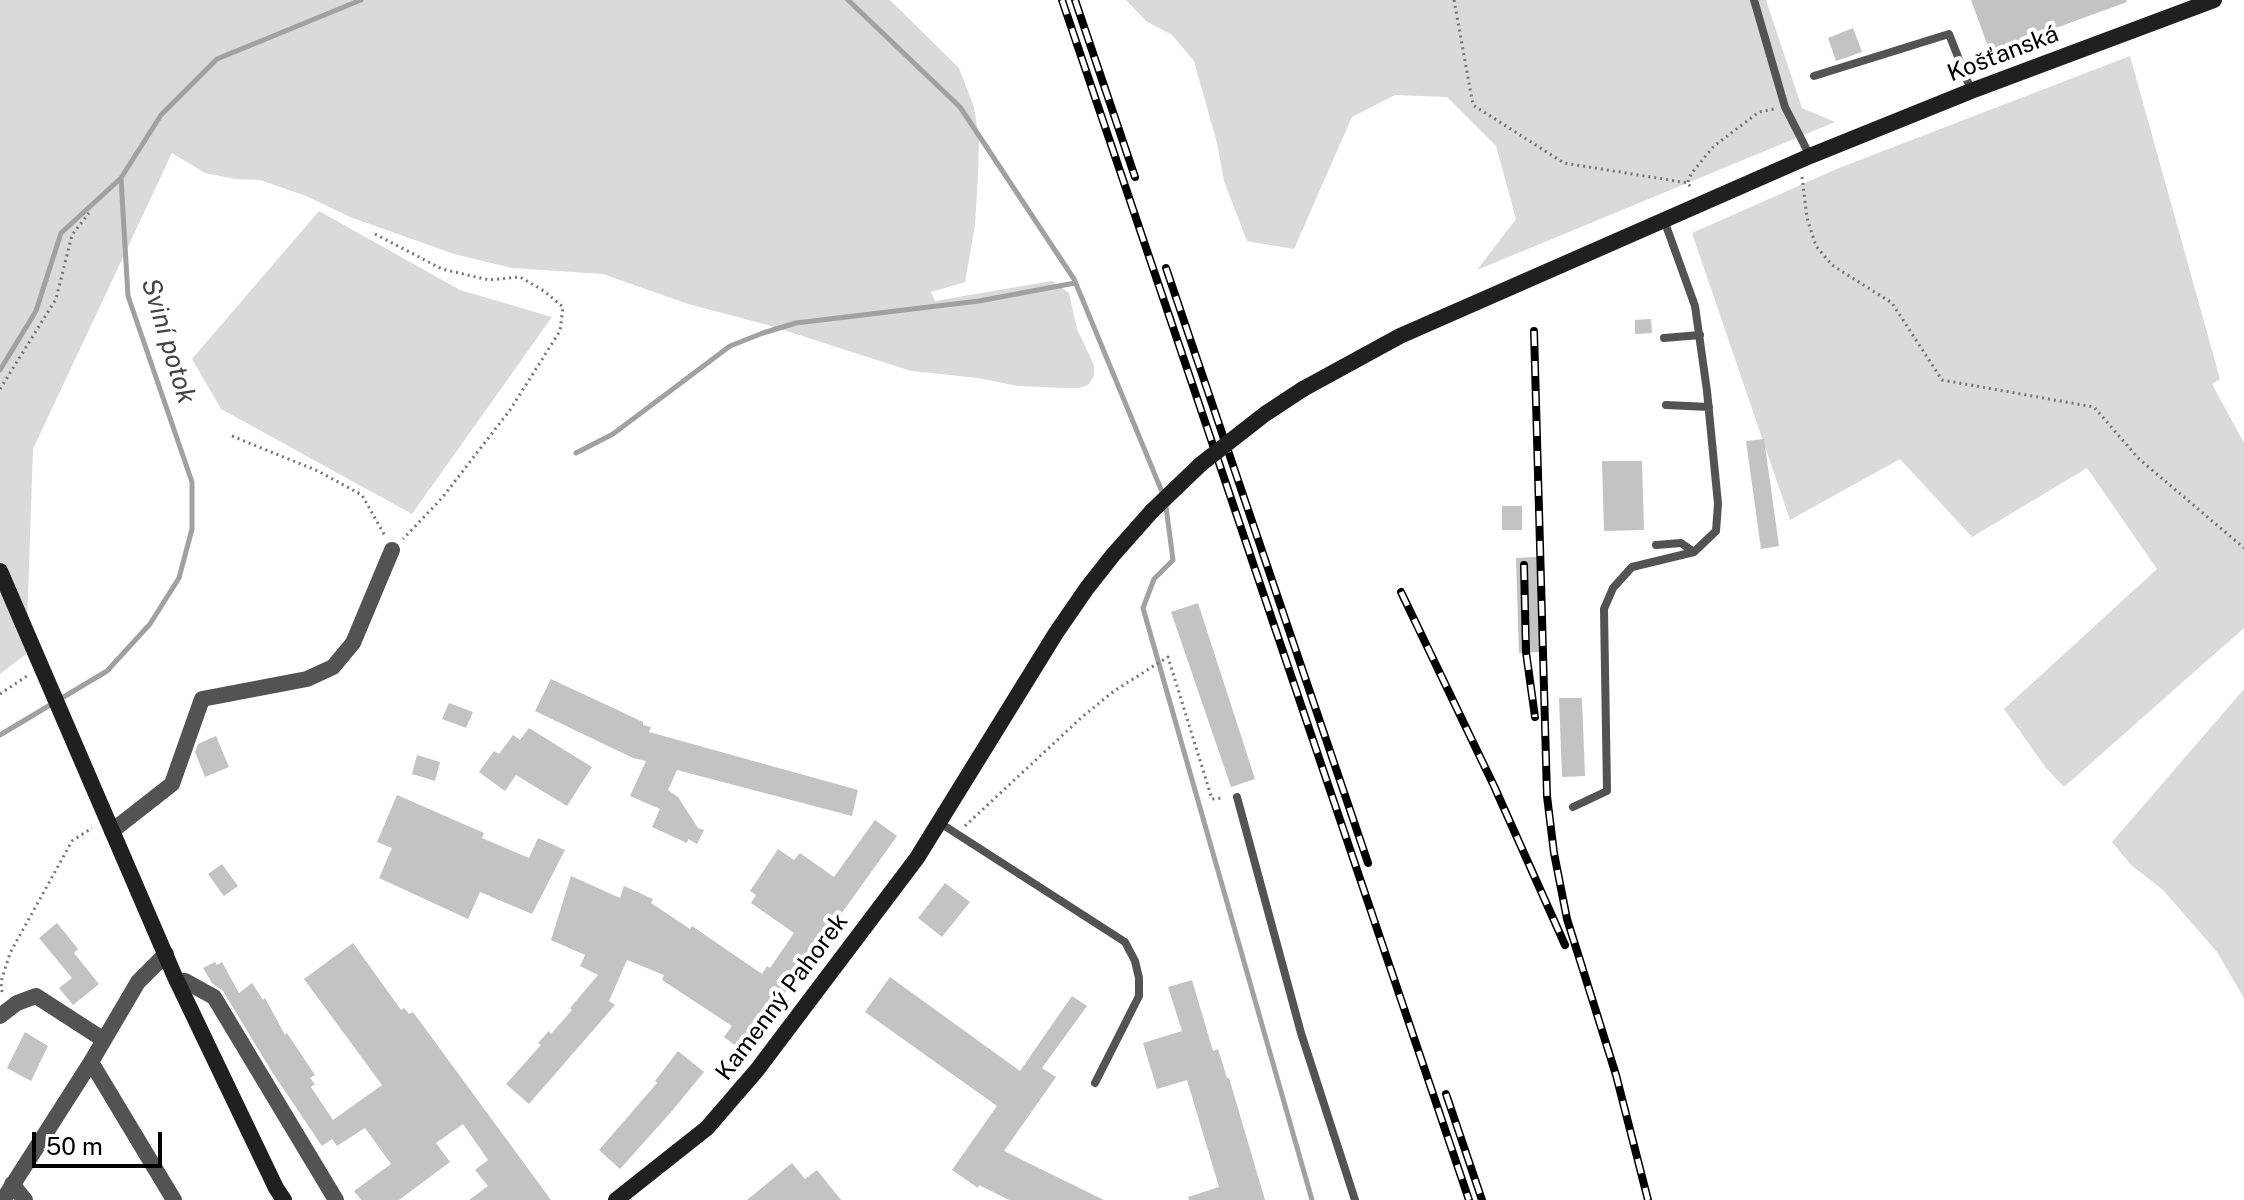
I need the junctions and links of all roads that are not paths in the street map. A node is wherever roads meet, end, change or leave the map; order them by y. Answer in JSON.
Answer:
{"nodes":[{"id":1,"x":1754,"y":0,"type":"edge"},
{"id":2,"x":2214,"y":0,"type":"edge"},
{"id":3,"x":1814,"y":76,"type":"dead end"},
{"id":4,"x":1971,"y":91,"type":"junction"},
{"id":5,"x":1804,"y":159,"type":"junction"},
{"id":6,"x":1664,"y":220,"type":"junction"},
{"id":7,"x":1700,"y":335,"type":"junction"},
{"id":8,"x":1664,"y":338,"type":"dead end"},
{"id":9,"x":1303,"y":389,"type":"joint"},
{"id":10,"x":1666,"y":405,"type":"dead end"},
{"id":11,"x":1709,"y":407,"type":"junction"},
{"id":12,"x":1656,"y":545,"type":"dead end"},
{"id":13,"x":392,"y":550,"type":"road end"},
{"id":14,"x":1694,"y":552,"type":"junction"},
{"id":15,"x":0,"y":571,"type":"edge"},
{"id":16,"x":1237,"y":797,"type":"road end"},
{"id":17,"x":1573,"y":807,"type":"dead end"},
{"id":18,"x":940,"y":823,"type":"junction"},
{"id":19,"x":110,"y":825,"type":"junction"},
{"id":20,"x":166,"y":954,"type":"junction"},
{"id":21,"x":178,"y":982,"type":"junction"},
{"id":22,"x":2,"y":1014,"type":"edge"},
{"id":23,"x":104,"y":1040,"type":"junction"},
{"id":24,"x":91,"y":1062,"type":"junction"},
{"id":25,"x":1095,"y":1083,"type":"dead end"},
{"id":26,"x":12,"y":1184,"type":"junction"},
{"id":27,"x":3,"y":1200,"type":"edge"},
{"id":28,"x":25,"y":1200,"type":"edge"},
{"id":29,"x":174,"y":1200,"type":"edge"},
{"id":30,"x":284,"y":1200,"type":"edge"},
{"id":31,"x":336,"y":1200,"type":"edge"},
{"id":32,"x":616,"y":1200,"type":"edge"},
{"id":33,"x":1355,"y":1200,"type":"edge"}],
"edges":[{"from":1,"to":5,"type":"lane"},
{"from":2,"to":4,"type":"street","name":"Košťanská"},
{"from":3,"to":4,"type":"lane"},
{"from":4,"to":5,"type":"street","name":"Košťanská"},
{"from":5,"to":6,"type":"street","name":"Košťanská"},
{"from":6,"to":7,"type":"lane"},
{"from":6,"to":9,"type":"street","name":"Košťanská"},
{"from":7,"to":8,"type":"lane"},
{"from":7,"to":11,"type":"lane"},
{"from":9,"to":18,"type":"street","name":"Kamenný Pahorek","bridge":true},
{"from":10,"to":11,"type":"lane"},
{"from":11,"to":14,"type":"lane"},
{"from":12,"to":14,"type":"lane"},
{"from":13,"to":19,"type":"street"},
{"from":14,"to":17,"type":"lane"},
{"from":15,"to":19,"type":"street"},
{"from":16,"to":33,"type":"lane"},
{"from":18,"to":25,"type":"lane"},
{"from":18,"to":32,"type":"street","name":"Kamenný Pahorek"},
{"from":19,"to":20,"type":"street"},
{"from":20,"to":21,"type":"street"},
{"from":20,"to":23,"type":"street"},
{"from":21,"to":30,"type":"street"},
{"from":21,"to":31,"type":"street"},
{"from":22,"to":23,"type":"street"},
{"from":23,"to":24,"type":"street"},
{"from":24,"to":26,"type":"street"},
{"from":24,"to":29,"type":"street"},
{"from":26,"to":27,"type":"street"},
{"from":26,"to":28,"type":"street"}]}
